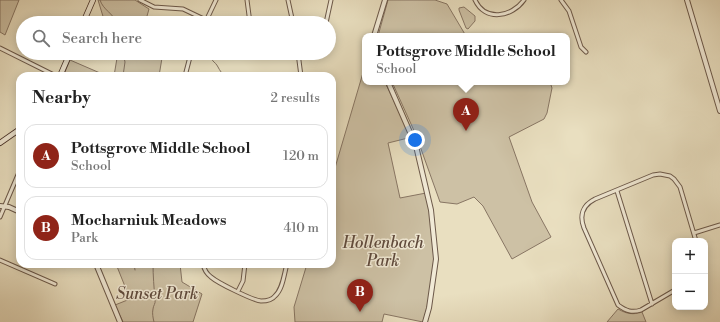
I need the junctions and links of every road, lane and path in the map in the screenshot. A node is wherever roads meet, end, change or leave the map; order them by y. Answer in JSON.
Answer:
{"nodes":[{"id":1,"x":93,"y":0,"type":"edge"},
{"id":2,"x":140,"y":0,"type":"edge"},
{"id":3,"x":216,"y":0,"type":"edge"},
{"id":4,"x":247,"y":0,"type":"edge"},
{"id":5,"x":288,"y":0,"type":"edge"},
{"id":6,"x":330,"y":0,"type":"edge"},
{"id":7,"x":385,"y":0,"type":"edge"},
{"id":8,"x":475,"y":0,"type":"edge"},
{"id":9,"x":524,"y":0,"type":"edge"},
{"id":10,"x":562,"y":0,"type":"edge"},
{"id":11,"x":687,"y":0,"type":"edge"},
{"id":12,"x":86,"y":16,"type":"edge"},
{"id":13,"x":196,"y":16,"type":"edge"},
{"id":14,"x":208,"y":16,"type":"edge"},
{"id":15,"x":249,"y":16,"type":"edge"},
{"id":16,"x":291,"y":16,"type":"edge"},
{"id":17,"x":327,"y":16,"type":"edge"},
{"id":18,"x":375,"y":33,"type":"edge"},
{"id":19,"x":0,"y":48,"type":"edge"},
{"id":20,"x":586,"y":52,"type":"dead end"},
{"id":21,"x":16,"y":56,"type":"edge"},
{"id":22,"x":24,"y":60,"type":"edge"},
{"id":23,"x":67,"y":60,"type":"edge"},
{"id":24,"x":189,"y":60,"type":"edge"},
{"id":25,"x":299,"y":60,"type":"edge"},
{"id":26,"x":48,"y":72,"type":"edge"},
{"id":27,"x":62,"y":72,"type":"edge"},
{"id":28,"x":187,"y":72,"type":"edge"},
{"id":29,"x":300,"y":72,"type":"edge"},
{"id":30,"x":389,"y":85,"type":"edge"},
{"id":31,"x":720,"y":111,"type":"edge"},
{"id":32,"x":16,"y":132,"type":"edge"},
{"id":33,"x":0,"y":143,"type":"edge"},
{"id":34,"x":16,"y":178,"type":"edge"},
{"id":35,"x":617,"y":191,"type":"junction"},
{"id":36,"x":2,"y":206,"type":"edge"},
{"id":37,"x":16,"y":211,"type":"edge"},
{"id":38,"x":0,"y":217,"type":"edge"},
{"id":39,"x":720,"y":225,"type":"edge"},
{"id":40,"x":694,"y":233,"type":"junction"},
{"id":41,"x":695,"y":238,"type":"edge"},
{"id":42,"x":0,"y":260,"type":"edge"},
{"id":43,"x":16,"y":267,"type":"edge"},
{"id":44,"x":18,"y":268,"type":"edge"},
{"id":45,"x":98,"y":268,"type":"edge"},
{"id":46,"x":204,"y":268,"type":"edge"},
{"id":47,"x":245,"y":268,"type":"edge"},
{"id":48,"x":286,"y":268,"type":"edge"},
{"id":49,"x":55,"y":284,"type":"dead end"},
{"id":50,"x":238,"y":291,"type":"junction"},
{"id":51,"x":672,"y":292,"type":"edge"},
{"id":52,"x":652,"y":304,"type":"junction"},
{"id":53,"x":120,"y":322,"type":"edge"},
{"id":54,"x":425,"y":322,"type":"edge"}],
"edges":[{"from":1,"to":12,"type":"main road"},
{"from":2,"to":13,"type":"street"},
{"from":3,"to":14,"type":"street"},
{"from":4,"to":15,"type":"street"},
{"from":5,"to":16,"type":"street"},
{"from":6,"to":17,"type":"street"},
{"from":7,"to":18,"type":"street"},
{"from":8,"to":9,"type":"street"},
{"from":10,"to":20,"type":"street"},
{"from":11,"to":31,"type":"street"},
{"from":19,"to":21,"type":"street"},
{"from":22,"to":26,"type":"street"},
{"from":23,"to":27,"type":"main road"},
{"from":24,"to":28,"type":"street"},
{"from":25,"to":29,"type":"street"},
{"from":30,"to":54,"type":"street"},
{"from":32,"to":33,"type":"main road"},
{"from":34,"to":36,"type":"street"},
{"from":35,"to":40,"type":"street"},
{"from":35,"to":52,"type":"street"},
{"from":35,"to":52,"type":"street"},
{"from":36,"to":37,"type":"street"},
{"from":36,"to":38,"type":"street"},
{"from":39,"to":40,"type":"street"},
{"from":40,"to":41,"type":"street"},
{"from":42,"to":43,"type":"street"},
{"from":44,"to":49,"type":"street"},
{"from":45,"to":53,"type":"street"},
{"from":46,"to":50,"type":"street"},
{"from":47,"to":50,"type":"street"},
{"from":48,"to":50,"type":"street"},
{"from":51,"to":52,"type":"street"}]}
